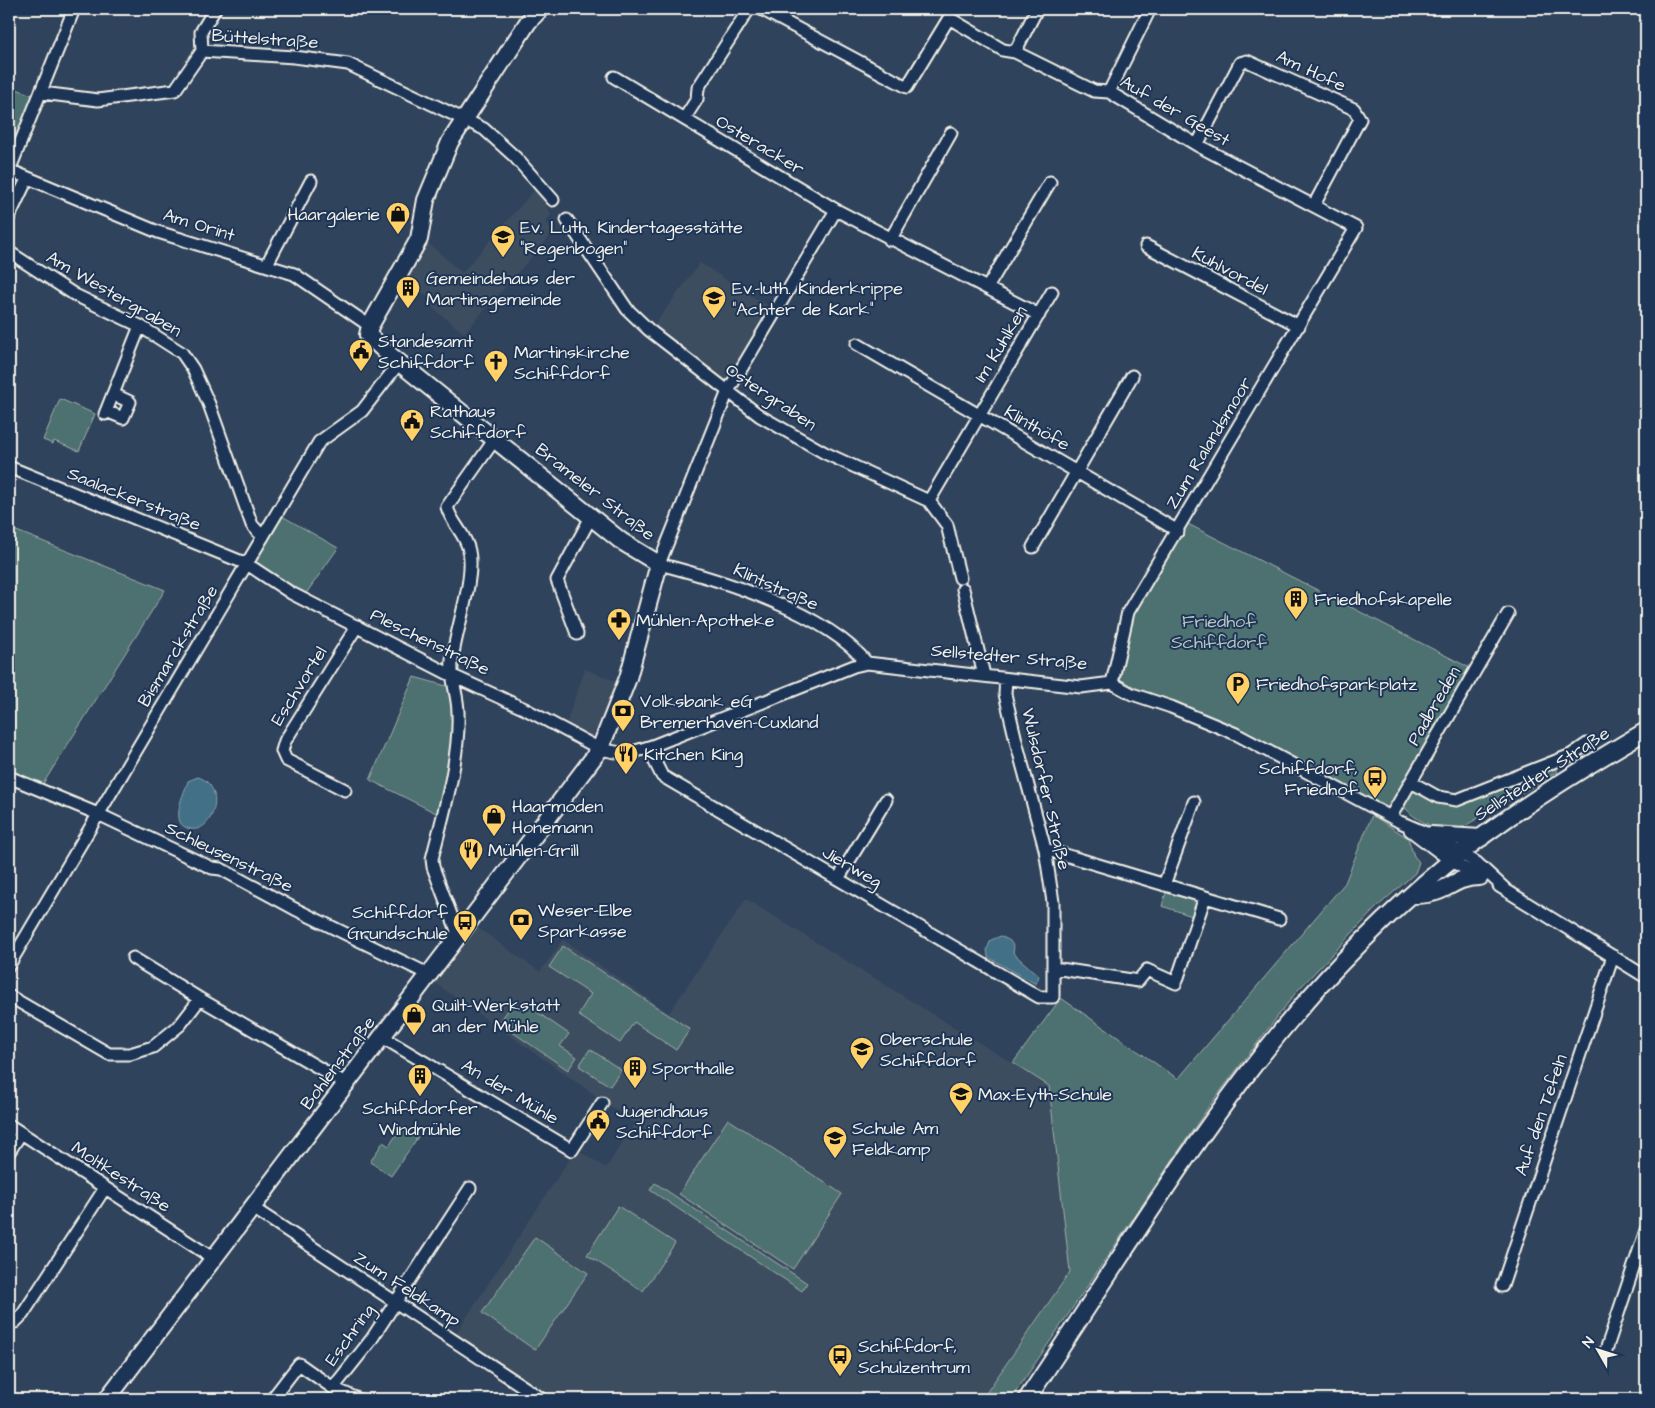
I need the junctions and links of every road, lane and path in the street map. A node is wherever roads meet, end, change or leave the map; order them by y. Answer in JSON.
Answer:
{"nodes":[{"id":1,"x":74,"y":9,"type":"edge"},
{"id":2,"x":215,"y":9,"type":"edge"},
{"id":3,"x":540,"y":9,"type":"edge"},
{"id":4,"x":749,"y":9,"type":"edge"},
{"id":5,"x":761,"y":9,"type":"edge"},
{"id":6,"x":1037,"y":9,"type":"edge"},
{"id":7,"x":1150,"y":9,"type":"edge"},
{"id":8,"x":202,"y":51,"type":"junction"},
{"id":9,"x":1016,"y":52,"type":"junction"},
{"id":10,"x":614,"y":77,"type":"dead end"},
{"id":11,"x":1109,"y":92,"type":"junction"},
{"id":12,"x":42,"y":93,"type":"junction"},
{"id":13,"x":464,"y":119,"type":"junction"},
{"id":14,"x":684,"y":119,"type":"junction"},
{"id":15,"x":951,"y":133,"type":"dead end"},
{"id":16,"x":1197,"y":145,"type":"junction"},
{"id":17,"x":9,"y":170,"type":"edge"},
{"id":18,"x":27,"y":178,"type":"junction"},
{"id":19,"x":311,"y":181,"type":"dead end"},
{"id":20,"x":1050,"y":182,"type":"dead end"},
{"id":21,"x":553,"y":200,"type":"dead end"},
{"id":22,"x":1314,"y":205,"type":"junction"},
{"id":23,"x":836,"y":210,"type":"junction"},
{"id":24,"x":9,"y":217,"type":"edge"},
{"id":25,"x":567,"y":220,"type":"dead end"},
{"id":26,"x":1356,"y":228,"type":"joint"},
{"id":27,"x":890,"y":240,"type":"junction"},
{"id":28,"x":1146,"y":246,"type":"dead end"},
{"id":29,"x":9,"y":252,"type":"edge"},
{"id":30,"x":267,"y":264,"type":"junction"},
{"id":31,"x":987,"y":288,"type":"junction"},
{"id":32,"x":1052,"y":292,"type":"dead end"},
{"id":33,"x":1038,"y":315,"type":"junction"},
{"id":34,"x":140,"y":326,"type":"junction"},
{"id":35,"x":370,"y":326,"type":"junction"},
{"id":36,"x":1299,"y":326,"type":"junction"},
{"id":37,"x":857,"y":344,"type":"dead end"},
{"id":38,"x":399,"y":363,"type":"junction"},
{"id":39,"x":1132,"y":376,"type":"dead end"},
{"id":40,"x":728,"y":391,"type":"junction"},
{"id":41,"x":113,"y":394,"type":"junction"},
{"id":42,"x":979,"y":415,"type":"junction"},
{"id":43,"x":495,"y":439,"type":"junction"},
{"id":44,"x":9,"y":467,"type":"edge"},
{"id":45,"x":1077,"y":471,"type":"junction"},
{"id":46,"x":929,"y":501,"type":"junction"},
{"id":47,"x":591,"y":516,"type":"junction"},
{"id":48,"x":1178,"y":531,"type":"junction"},
{"id":49,"x":263,"y":537,"type":"junction"},
{"id":50,"x":1033,"y":547,"type":"dead end"},
{"id":51,"x":247,"y":564,"type":"junction"},
{"id":52,"x":659,"y":564,"type":"junction"},
{"id":53,"x":1508,"y":614,"type":"dead end"},
{"id":54,"x":357,"y":626,"type":"junction"},
{"id":55,"x":577,"y":634,"type":"dead end"},
{"id":56,"x":867,"y":663,"type":"junction"},
{"id":57,"x":451,"y":675,"type":"junction"},
{"id":58,"x":984,"y":675,"type":"junction"},
{"id":59,"x":1006,"y":679,"type":"junction"},
{"id":60,"x":1112,"y":683,"type":"junction"},
{"id":61,"x":1646,"y":731,"type":"edge"},
{"id":62,"x":1587,"y":744,"type":"dead end"},
{"id":63,"x":652,"y":746,"type":"junction"},
{"id":64,"x":600,"y":749,"type":"junction"},
{"id":65,"x":9,"y":777,"type":"edge"},
{"id":66,"x":1411,"y":782,"type":"junction"},
{"id":67,"x":346,"y":790,"type":"dead end"},
{"id":68,"x":886,"y":800,"type":"dead end"},
{"id":69,"x":1194,"y":802,"type":"dead end"},
{"id":70,"x":98,"y":814,"type":"junction"},
{"id":71,"x":1396,"y":819,"type":"junction"},
{"id":72,"x":1431,"y":835,"type":"junction"},
{"id":73,"x":1481,"y":838,"type":"junction"},
{"id":74,"x":1045,"y":849,"type":"junction"},
{"id":75,"x":1457,"y":857,"type":"junction"},
{"id":76,"x":1480,"y":877,"type":"junction"},
{"id":77,"x":838,"y":879,"type":"junction"},
{"id":78,"x":1164,"y":885,"type":"junction"},
{"id":79,"x":1505,"y":889,"type":"junction"},
{"id":80,"x":1412,"y":896,"type":"junction"},
{"id":81,"x":1204,"y":897,"type":"junction"},
{"id":82,"x":1279,"y":919,"type":"dead end"},
{"id":83,"x":459,"y":936,"type":"junction"},
{"id":84,"x":1613,"y":956,"type":"junction"},
{"id":85,"x":133,"y":958,"type":"dead end"},
{"id":86,"x":9,"y":966,"type":"edge"},
{"id":87,"x":1054,"y":968,"type":"junction"},
{"id":88,"x":430,"y":975,"type":"junction"},
{"id":89,"x":1646,"y":977,"type":"edge"},
{"id":90,"x":9,"y":996,"type":"edge"},
{"id":91,"x":1053,"y":997,"type":"joint"},
{"id":92,"x":200,"y":999,"type":"junction"},
{"id":93,"x":382,"y":1037,"type":"junction"},
{"id":94,"x":347,"y":1084,"type":"junction"},
{"id":95,"x":602,"y":1104,"type":"dead end"},
{"id":96,"x":9,"y":1125,"type":"edge"},
{"id":97,"x":21,"y":1133,"type":"junction"},
{"id":98,"x":9,"y":1152,"type":"edge"},
{"id":99,"x":105,"y":1188,"type":"junction"},
{"id":100,"x":470,"y":1188,"type":"dead end"},
{"id":101,"x":253,"y":1208,"type":"junction"},
{"id":102,"x":1646,"y":1230,"type":"edge"},
{"id":103,"x":214,"y":1259,"type":"junction"},
{"id":104,"x":1502,"y":1286,"type":"dead end"},
{"id":105,"x":395,"y":1302,"type":"junction"},
{"id":106,"x":9,"y":1320,"type":"edge"},
{"id":107,"x":1606,"y":1350,"type":"dead end"},
{"id":108,"x":333,"y":1388,"type":"junction"},
{"id":109,"x":107,"y":1399,"type":"edge"},
{"id":110,"x":272,"y":1399,"type":"edge"},
{"id":111,"x":358,"y":1399,"type":"edge"},
{"id":112,"x":542,"y":1399,"type":"edge"},
{"id":113,"x":1027,"y":1399,"type":"edge"}],
"edges":[{"from":1,"to":12,"type":"street"},
{"from":2,"to":8,"type":"street"},
{"from":3,"to":13,"type":"street"},
{"from":4,"to":14,"type":"street"},
{"from":5,"to":9,"type":"street","name":"Auf der Geest"},
{"from":6,"to":9,"type":"street"},
{"from":7,"to":11,"type":"street"},
{"from":8,"to":12,"type":"street","name":"Büttelstraße"},
{"from":8,"to":13,"type":"street","name":"Büttelstraße"},
{"from":9,"to":11,"type":"street","name":"Auf der Geest"},
{"from":10,"to":14,"type":"street","name":"Osteracker"},
{"from":11,"to":16,"type":"street","name":"Auf der Geest"},
{"from":12,"to":17,"type":"street"},
{"from":13,"to":21,"type":"street"},
{"from":13,"to":35,"type":"street"},
{"from":14,"to":23,"type":"street","name":"Osteracker"},
{"from":15,"to":27,"type":"street"},
{"from":16,"to":22,"type":"street","name":"Auf der Geest"},
{"from":16,"to":22,"type":"street","name":"Am Hofe"},
{"from":17,"to":18,"type":"street","name":"Am Orint"},
{"from":18,"to":24,"type":"street"},
{"from":18,"to":30,"type":"street","name":"Am Orint"},
{"from":19,"to":30,"type":"street"},
{"from":20,"to":31,"type":"street"},
{"from":22,"to":26,"type":"street","name":"Auf der Geest"},
{"from":23,"to":27,"type":"street","name":"Osteracker"},
{"from":23,"to":40,"type":"street"},
{"from":25,"to":40,"type":"street","name":"Ostergraben"},
{"from":26,"to":36,"type":"street","name":"Zum Ralandsmoor"},
{"from":27,"to":31,"type":"street","name":"Osteracker"},
{"from":28,"to":36,"type":"street","name":"Kuhlvordel"},
{"from":29,"to":34,"type":"street","name":"Am Westergraben"},
{"from":30,"to":35,"type":"street","name":"Am Orint"},
{"from":31,"to":33,"type":"street","name":"Osteracker"},
{"from":32,"to":33,"type":"street","name":"Im Kuhlken"},
{"from":33,"to":42,"type":"street","name":"Im Kuhlken"},
{"from":34,"to":41,"type":"street"},
{"from":34,"to":49,"type":"street","name":"Am Westergraben"},
{"from":35,"to":38,"type":"street","name":"Brameler Straße"},
{"from":36,"to":48,"type":"street","name":"Zum Ralandsmoor"},
{"from":37,"to":42,"type":"street"},
{"from":38,"to":43,"type":"street","name":"Brameler Straße"},
{"from":38,"to":49,"type":"street","name":"Bismarckstraße"},
{"from":39,"to":45,"type":"street","name":"Klinthöfe"},
{"from":40,"to":46,"type":"street","name":"Ostergraben"},
{"from":40,"to":52,"type":"street"},
{"from":41,"to":41,"type":"street"},
{"from":42,"to":45,"type":"street","name":"Klinthöfe"},
{"from":42,"to":46,"type":"street","name":"Im Kuhlken"},
{"from":43,"to":47,"type":"street","name":"Brameler Straße"},
{"from":43,"to":57,"type":"street"},
{"from":44,"to":51,"type":"street","name":"Saalackerstraße"},
{"from":45,"to":48,"type":"street","name":"Klinthöfe"},
{"from":45,"to":50,"type":"street","name":"Klinthöfe"},
{"from":46,"to":58,"type":"street","name":"Ostergraben"},
{"from":47,"to":52,"type":"street","name":"Brameler Straße"},
{"from":47,"to":55,"type":"street"},
{"from":48,"to":60,"type":"street","name":"Zum Ralandsmoor"},
{"from":49,"to":51,"type":"street","name":"Bismarckstraße"},
{"from":51,"to":54,"type":"street","name":"Pleschenstraße"},
{"from":51,"to":70,"type":"street","name":"Bismarckstraße"},
{"from":52,"to":56,"type":"street","name":"Klintstraße"},
{"from":52,"to":64,"type":"street","name":"Brameler Straße"},
{"from":53,"to":66,"type":"street","name":"Padbreden"},
{"from":54,"to":57,"type":"street","name":"Pleschenstraße"},
{"from":54,"to":67,"type":"street","name":"Eschvortel"},
{"from":56,"to":58,"type":"street","name":"Sellstedter Straße"},
{"from":56,"to":63,"type":"street","name":"Sellstedter Straße"},
{"from":57,"to":64,"type":"street","name":"Pleschenstraße"},
{"from":57,"to":83,"type":"street"},
{"from":58,"to":59,"type":"street","name":"Sellstedter Straße"},
{"from":59,"to":60,"type":"street","name":"Sellstedter Straße"},
{"from":59,"to":74,"type":"street","name":"Wulsdorfer Straße"},
{"from":60,"to":71,"type":"street"},
{"from":61,"to":73,"type":"street","name":"Sellstedter Straße"},
{"from":62,"to":66,"type":"street","name":"Sellstedter Straße"},
{"from":63,"to":64,"type":"street","name":"Sellstedter Straße"},
{"from":63,"to":77,"type":"street","name":"Jierweg"},
{"from":64,"to":83,"type":"street","name":"Bohlenstraße"},
{"from":65,"to":70,"type":"street","name":"Schleusenstraße"},
{"from":66,"to":71,"type":"street","name":"Padbreden"},
{"from":68,"to":77,"type":"street"},
{"from":69,"to":78,"type":"street"},
{"from":70,"to":86,"type":"street","name":"Bismarckstraße"},
{"from":70,"to":88,"type":"street","name":"Schleusenstraße"},
{"from":71,"to":72,"type":"street"},
{"from":71,"to":75,"type":"street"},
{"from":72,"to":73,"type":"street"},
{"from":72,"to":75,"type":"street"},
{"from":73,"to":75,"type":"street","name":"Sellstedter Straße"},
{"from":74,"to":78,"type":"street"},
{"from":74,"to":87,"type":"street","name":"Wulsdorfer Straße"},
{"from":75,"to":76,"type":"street"},
{"from":75,"to":79,"type":"street"},
{"from":75,"to":80,"type":"street","name":"Sellstedter Straße"},
{"from":76,"to":79,"type":"street"},
{"from":76,"to":80,"type":"street"},
{"from":77,"to":91,"type":"street","name":"Jierweg"},
{"from":78,"to":81,"type":"street"},
{"from":79,"to":84,"type":"street"},
{"from":80,"to":113,"type":"street","name":"Sellstedter Straße"},
{"from":81,"to":82,"type":"street"},
{"from":81,"to":87,"type":"street"},
{"from":83,"to":88,"type":"street","name":"Bohlenstraße"},
{"from":84,"to":89,"type":"street"},
{"from":84,"to":104,"type":"street","name":"Auf den Tefeln"},
{"from":85,"to":92,"type":"street"},
{"from":87,"to":91,"type":"street","name":"Wulsdorfer Straße"},
{"from":88,"to":93,"type":"street","name":"Bohlenstraße"},
{"from":90,"to":92,"type":"street"},
{"from":92,"to":94,"type":"street"},
{"from":93,"to":94,"type":"street","name":"Bohlenstraße"},
{"from":93,"to":95,"type":"street","name":"An der Mühle"},
{"from":94,"to":101,"type":"street","name":"Bohlenstraße"},
{"from":96,"to":97,"type":"street","name":"Moltkestraße"},
{"from":97,"to":98,"type":"street"},
{"from":97,"to":99,"type":"street","name":"Moltkestraße"},
{"from":99,"to":103,"type":"street","name":"Moltkestraße"},
{"from":99,"to":106,"type":"street"},
{"from":100,"to":105,"type":"street","name":"Eschring"},
{"from":101,"to":103,"type":"street","name":"Bohlenstraße"},
{"from":101,"to":105,"type":"street","name":"Zum Feldkamp"},
{"from":102,"to":107,"type":"street"},
{"from":103,"to":109,"type":"street","name":"Bohlenstraße"},
{"from":105,"to":108,"type":"street","name":"Eschring"},
{"from":105,"to":112,"type":"street","name":"Zum Feldkamp"},
{"from":108,"to":110,"type":"street","name":"Eschring"},
{"from":108,"to":111,"type":"street","name":"Eschring"}]}
